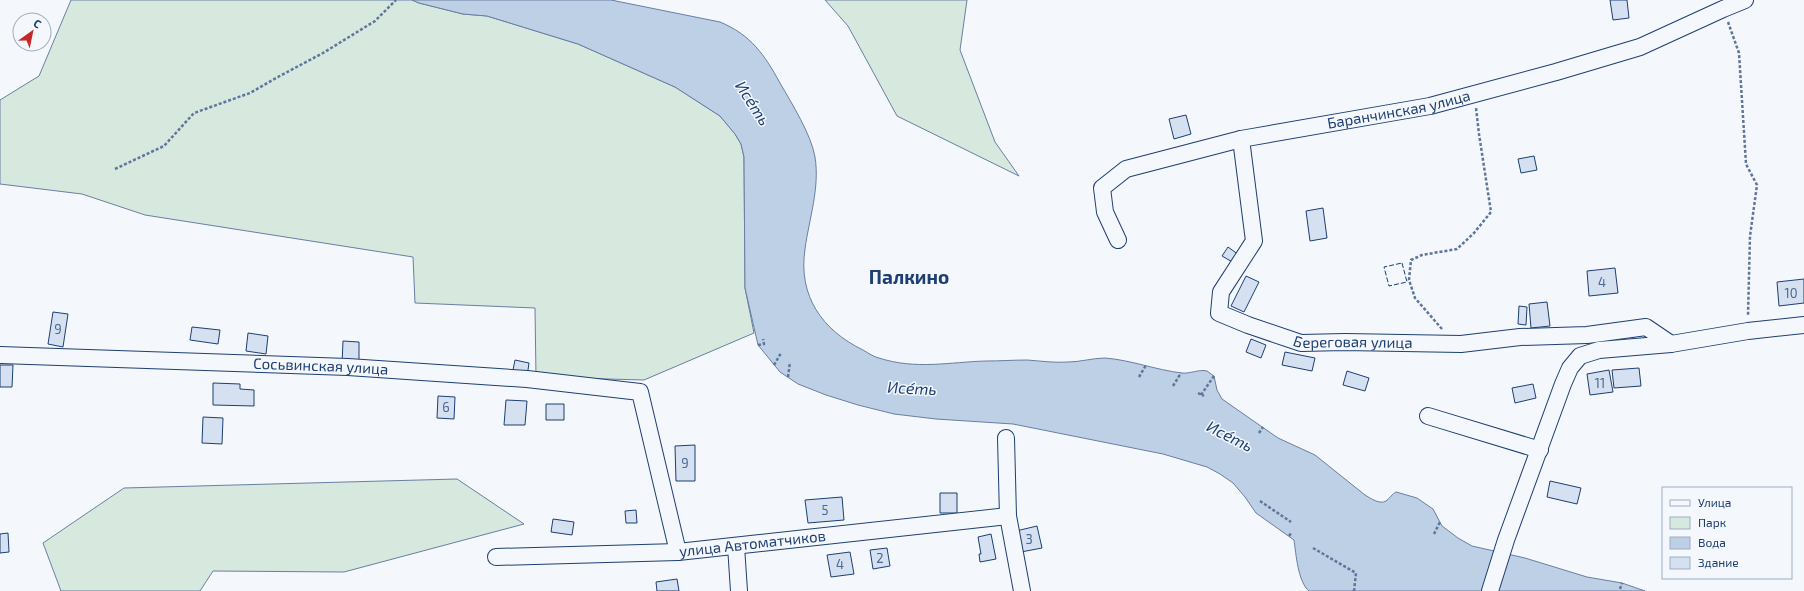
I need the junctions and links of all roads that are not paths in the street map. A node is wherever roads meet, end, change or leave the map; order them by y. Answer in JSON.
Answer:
{"nodes":[{"id":1,"x":1745,"y":0,"type":"edge"},
{"id":2,"x":1241,"y":139,"type":"junction"},
{"id":3,"x":1118,"y":240,"type":"dead end"},
{"id":4,"x":1804,"y":325,"type":"edge"},
{"id":5,"x":1671,"y":344,"type":"junction"},
{"id":6,"x":0,"y":356,"type":"edge"},
{"id":7,"x":1428,"y":416,"type":"dead end"},
{"id":8,"x":1006,"y":438,"type":"dead end"},
{"id":9,"x":1540,"y":450,"type":"junction"},
{"id":10,"x":1008,"y":516,"type":"junction"},
{"id":11,"x":736,"y":546,"type":"junction"},
{"id":12,"x":678,"y":552,"type":"junction"},
{"id":13,"x":496,"y":558,"type":"dead end"},
{"id":14,"x":739,"y":591,"type":"edge"},
{"id":15,"x":1022,"y":591,"type":"edge"},
{"id":16,"x":1490,"y":591,"type":"edge"}],
"edges":[{"from":1,"to":2,"type":"street","name":"Баранчинская улица"},
{"from":2,"to":3,"type":"street","name":"Баранчинская улица"},
{"from":2,"to":5,"type":"street","name":"Береговая улица"},
{"from":4,"to":5,"type":"street"},
{"from":5,"to":9,"type":"street"},
{"from":6,"to":12,"type":"street","name":"Сосьвинская улица"},
{"from":7,"to":9,"type":"street"},
{"from":8,"to":10,"type":"street"},
{"from":9,"to":16,"type":"street"},
{"from":10,"to":11,"type":"street","name":"улица Автоматчиков"},
{"from":10,"to":15,"type":"street"},
{"from":11,"to":12,"type":"street","name":"улица Автоматчиков"},
{"from":11,"to":14,"type":"street"},
{"from":12,"to":13,"type":"street","name":"улица Автоматчиков"}]}
